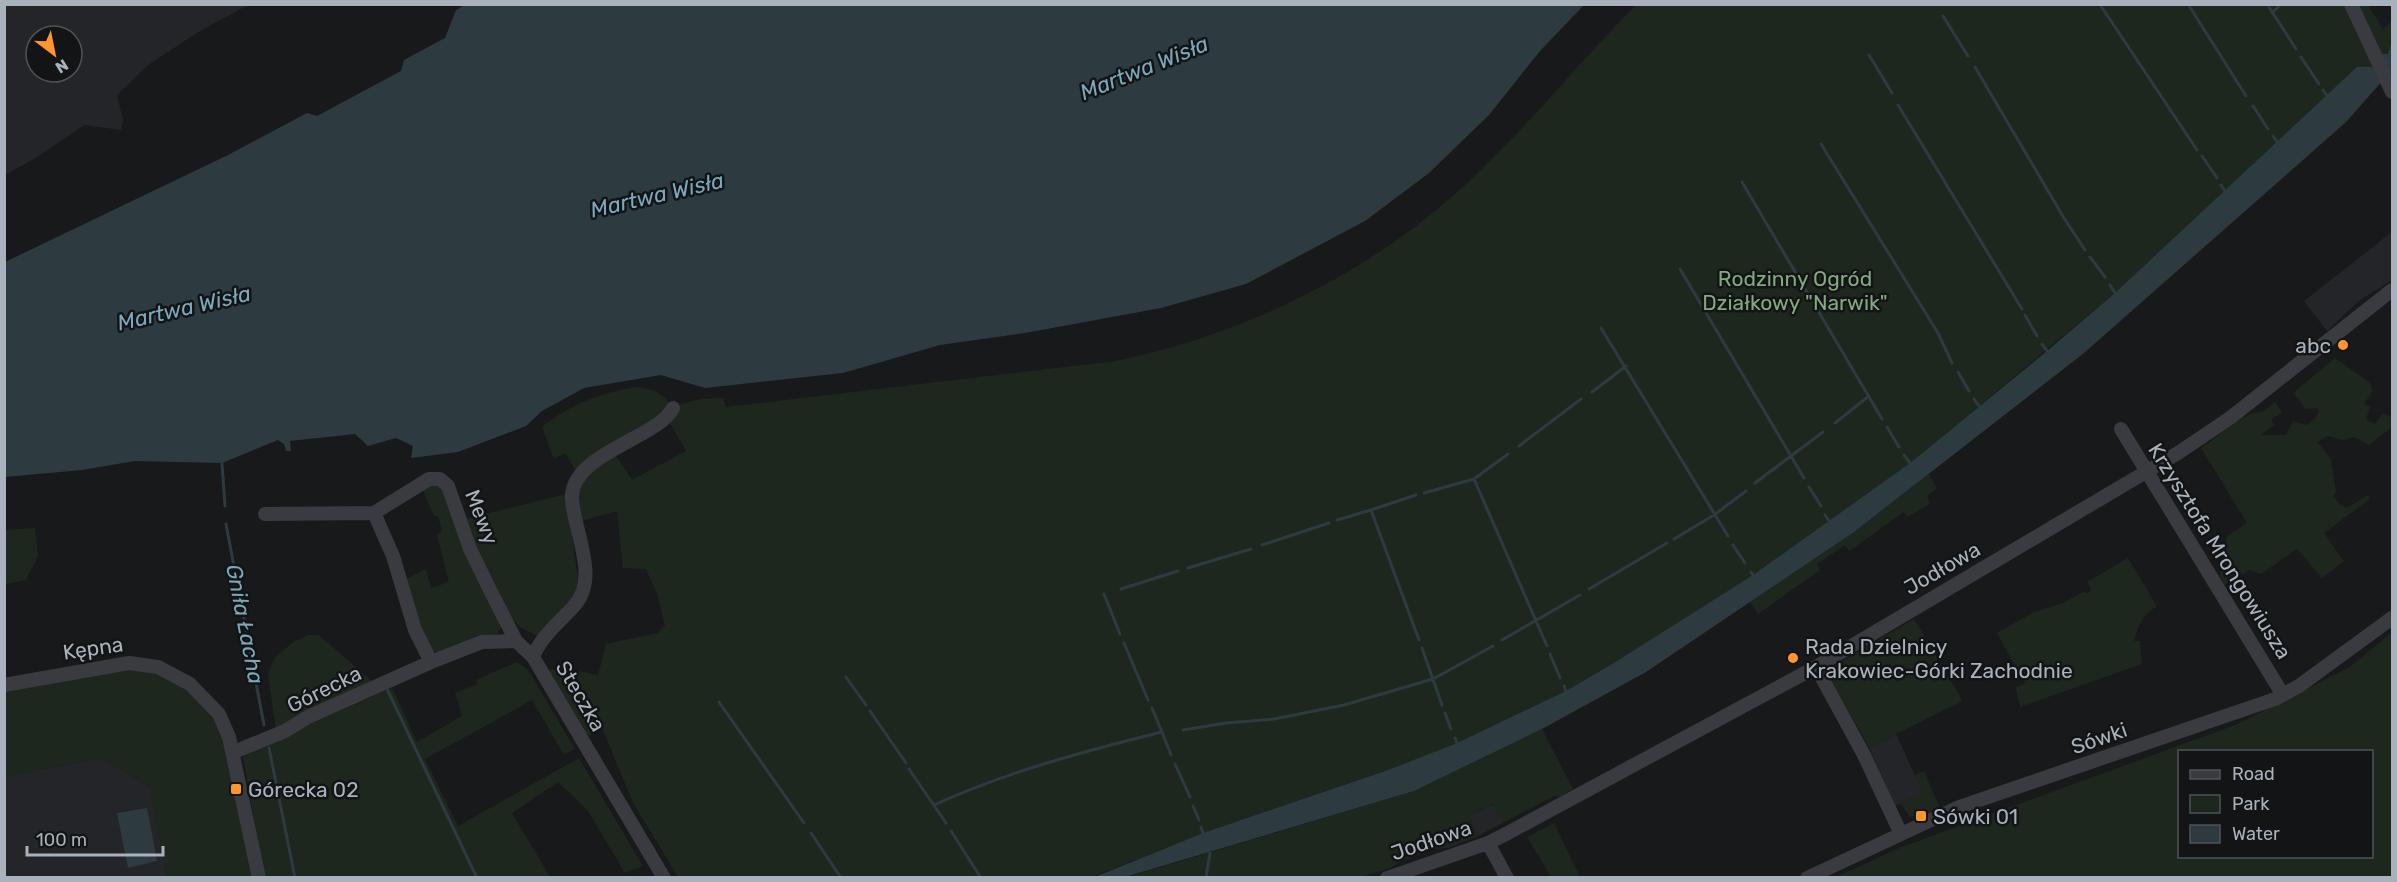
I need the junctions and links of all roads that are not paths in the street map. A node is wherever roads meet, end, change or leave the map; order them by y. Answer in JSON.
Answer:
{"nodes":[{"id":1,"x":2351,"y":4,"type":"edge"},
{"id":2,"x":2390,"y":88,"type":"edge"},
{"id":3,"x":2392,"y":290,"type":"edge"},
{"id":4,"x":673,"y":408,"type":"dead end"},
{"id":5,"x":2121,"y":429,"type":"dead end"},
{"id":6,"x":2148,"y":473,"type":"junction"},
{"id":7,"x":374,"y":513,"type":"junction"},
{"id":8,"x":265,"y":514,"type":"dead end"},
{"id":9,"x":2392,"y":618,"type":"edge"},
{"id":10,"x":516,"y":641,"type":"junction"},
{"id":11,"x":533,"y":657,"type":"junction"},
{"id":12,"x":431,"y":662,"type":"junction"},
{"id":13,"x":1816,"y":667,"type":"junction"},
{"id":14,"x":4,"y":685,"type":"edge"},
{"id":15,"x":2283,"y":694,"type":"junction"},
{"id":16,"x":234,"y":752,"type":"junction"},
{"id":17,"x":1900,"y":834,"type":"junction"},
{"id":18,"x":1488,"y":843,"type":"junction"},
{"id":19,"x":259,"y":878,"type":"edge"},
{"id":20,"x":664,"y":878,"type":"edge"},
{"id":21,"x":1387,"y":878,"type":"edge"},
{"id":22,"x":1507,"y":878,"type":"edge"},
{"id":23,"x":1807,"y":878,"type":"edge"}],
"edges":[{"from":1,"to":2,"type":"street"},
{"from":3,"to":6,"type":"street","name":"Jodłowa"},
{"from":4,"to":11,"type":"street","name":"Steczka"},
{"from":5,"to":6,"type":"street","name":"Krzysztofa Mrongowiusza"},
{"from":6,"to":13,"type":"street","name":"Jodłowa"},
{"from":6,"to":15,"type":"street","name":"Krzysztofa Mrongowiusza"},
{"from":7,"to":8,"type":"street"},
{"from":7,"to":10,"type":"street","name":"Mewy"},
{"from":7,"to":12,"type":"street"},
{"from":9,"to":15,"type":"street","name":"Sówki"},
{"from":10,"to":11,"type":"street"},
{"from":10,"to":12,"type":"street","name":"Górecka"},
{"from":11,"to":20,"type":"street","name":"Steczka"},
{"from":12,"to":16,"type":"street","name":"Górecka"},
{"from":13,"to":17,"type":"street"},
{"from":13,"to":18,"type":"street","name":"Jodłowa"},
{"from":14,"to":16,"type":"street","name":"Kępna"},
{"from":15,"to":17,"type":"street","name":"Sówki"},
{"from":16,"to":19,"type":"street","name":"Kępna"},
{"from":17,"to":23,"type":"street","name":"Sówki"},
{"from":18,"to":21,"type":"street","name":"Jodłowa"},
{"from":18,"to":22,"type":"street","name":"Jodłowa"}]}
